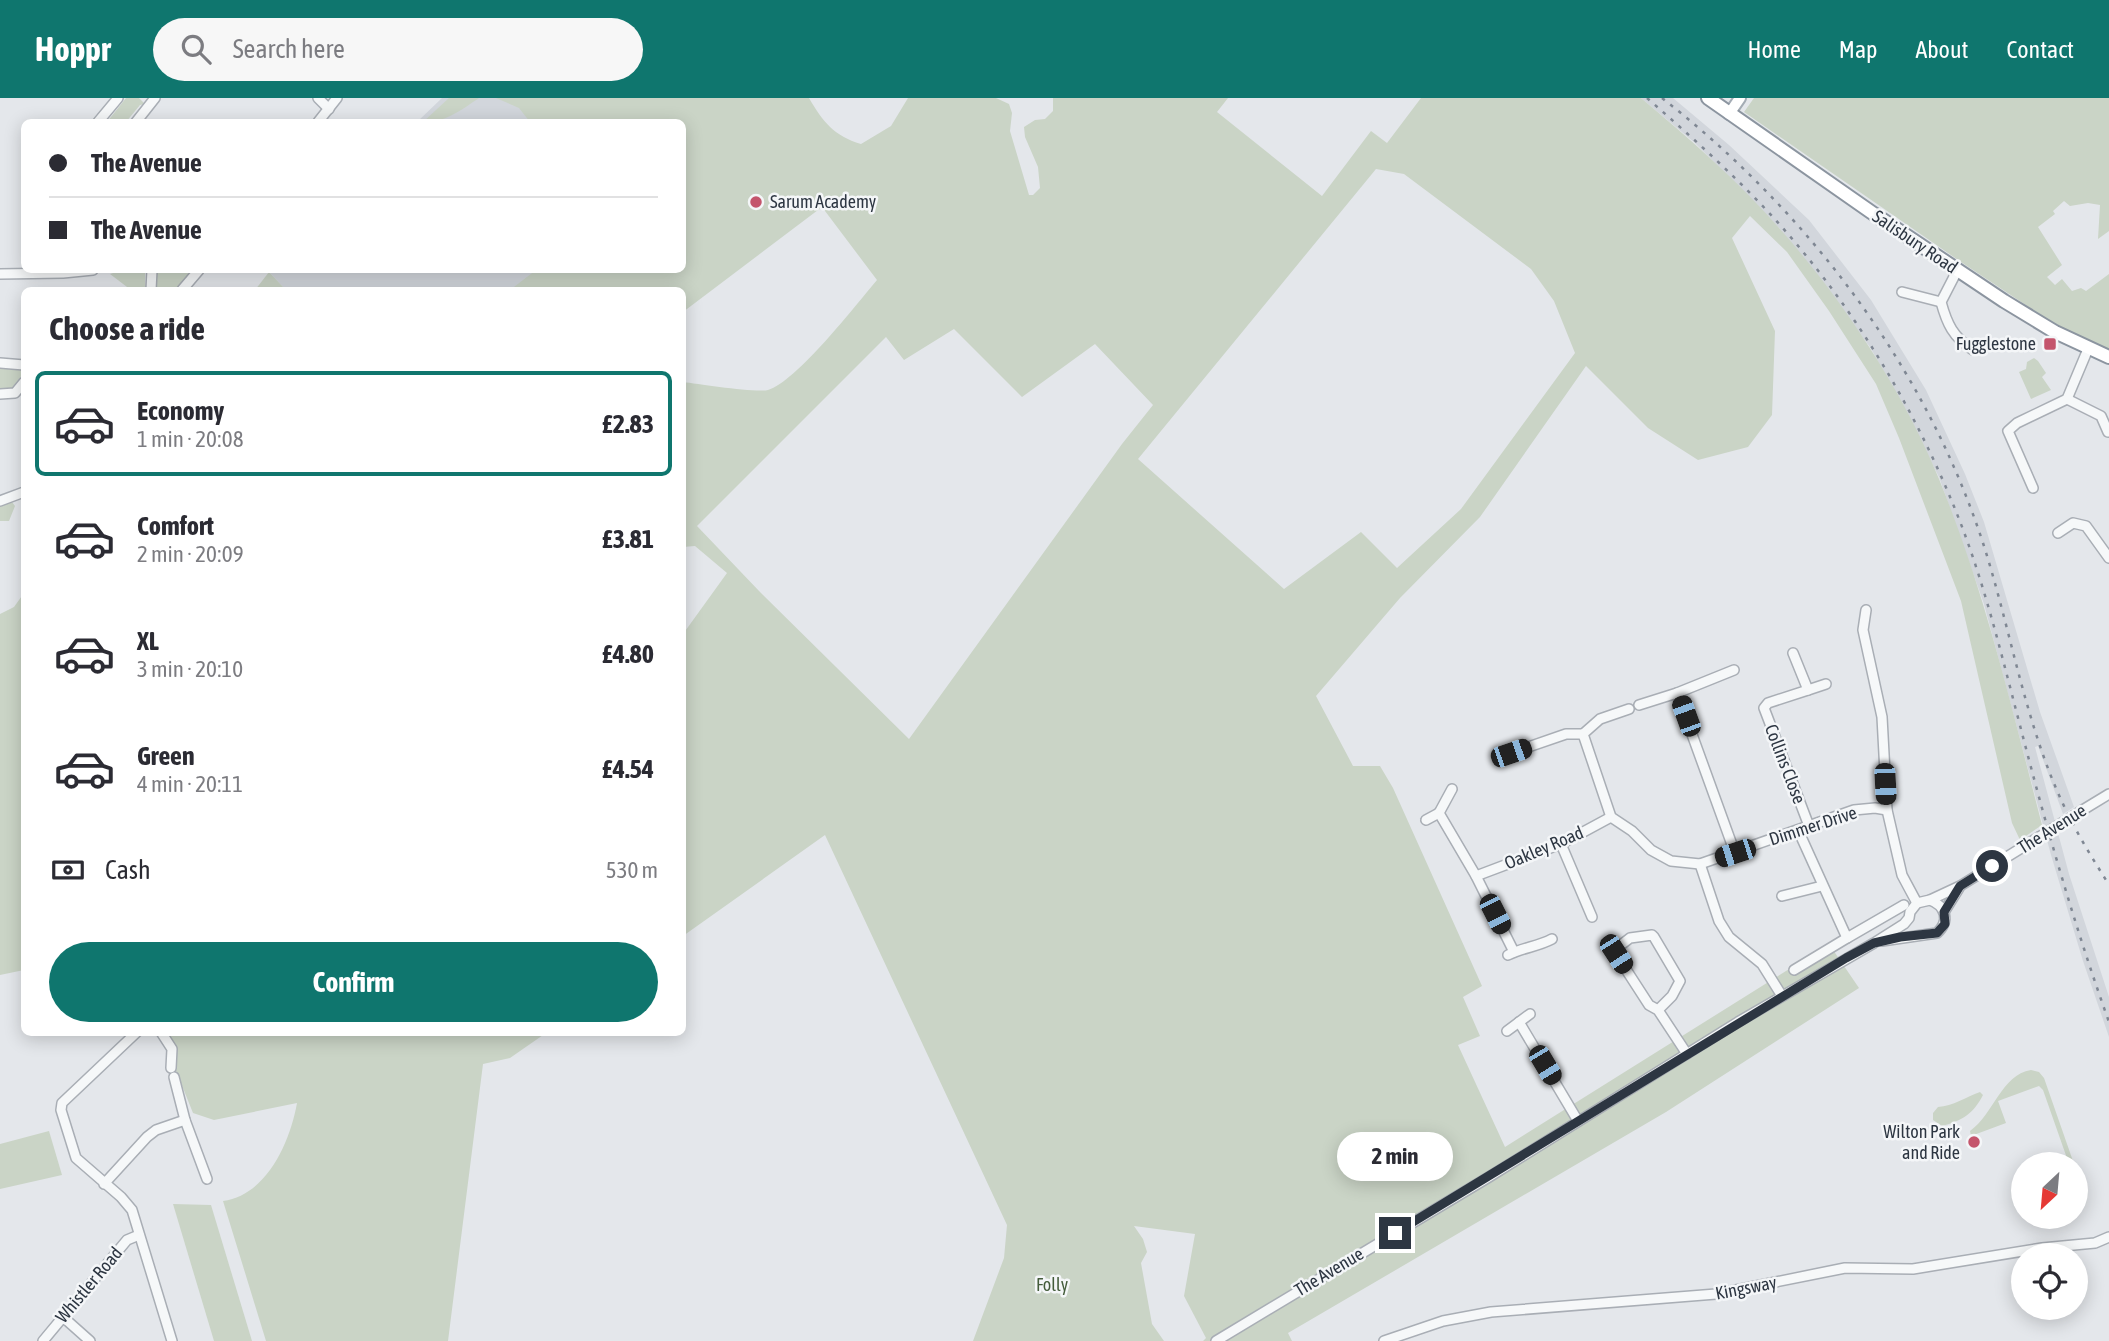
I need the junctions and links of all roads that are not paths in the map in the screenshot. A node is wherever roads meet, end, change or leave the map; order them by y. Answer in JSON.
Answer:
{"nodes":[{"id":1,"x":118,"y":98,"type":"edge"},
{"id":2,"x":155,"y":98,"type":"edge"},
{"id":3,"x":318,"y":98,"type":"edge"},
{"id":4,"x":337,"y":98,"type":"edge"},
{"id":5,"x":1708,"y":98,"type":"edge"},
{"id":6,"x":1740,"y":98,"type":"edge"},
{"id":7,"x":329,"y":109,"type":"junction"},
{"id":8,"x":1729,"y":114,"type":"junction"},
{"id":9,"x":100,"y":119,"type":"edge"},
{"id":10,"x":138,"y":119,"type":"edge"},
{"id":11,"x":321,"y":119,"type":"edge"},
{"id":12,"x":1957,"y":271,"type":"junction"},
{"id":13,"x":63,"y":273,"type":"edge"},
{"id":14,"x":196,"y":273,"type":"edge"},
{"id":15,"x":0,"y":274,"type":"edge"},
{"id":16,"x":185,"y":287,"type":"edge"},
{"id":17,"x":1902,"y":292,"type":"dead end"},
{"id":18,"x":1941,"y":302,"type":"junction"},
{"id":19,"x":2088,"y":349,"type":"junction"},
{"id":20,"x":1973,"y":350,"type":"dead end"},
{"id":21,"x":2109,"y":357,"type":"edge"},
{"id":22,"x":0,"y":363,"type":"edge"},
{"id":23,"x":21,"y":365,"type":"edge"},
{"id":24,"x":21,"y":386,"type":"edge"},
{"id":25,"x":0,"y":394,"type":"edge"},
{"id":26,"x":2067,"y":399,"type":"junction"},
{"id":27,"x":2108,"y":432,"type":"edge"},
{"id":28,"x":2032,"y":488,"type":"dead end"},
{"id":29,"x":21,"y":493,"type":"edge"},
{"id":30,"x":0,"y":501,"type":"edge"},
{"id":31,"x":2058,"y":533,"type":"dead end"},
{"id":32,"x":2109,"y":558,"type":"edge"},
{"id":33,"x":1866,"y":610,"type":"dead end"},
{"id":34,"x":1793,"y":653,"type":"dead end"},
{"id":35,"x":1734,"y":670,"type":"dead end"},
{"id":36,"x":1826,"y":684,"type":"dead end"},
{"id":37,"x":1808,"y":690,"type":"junction"},
{"id":38,"x":1677,"y":693,"type":"junction"},
{"id":39,"x":1639,"y":705,"type":"dead end"},
{"id":40,"x":1629,"y":709,"type":"dead end"},
{"id":41,"x":1583,"y":734,"type":"junction"},
{"id":42,"x":1511,"y":753,"type":"dead end"},
{"id":43,"x":1452,"y":789,"type":"dead end"},
{"id":44,"x":2109,"y":794,"type":"edge"},
{"id":45,"x":1887,"y":810,"type":"junction"},
{"id":46,"x":1439,"y":813,"type":"junction"},
{"id":47,"x":1611,"y":817,"type":"junction"},
{"id":48,"x":1426,"y":820,"type":"dead end"},
{"id":49,"x":1809,"y":825,"type":"junction"},
{"id":50,"x":1798,"y":830,"type":"junction"},
{"id":51,"x":1561,"y":844,"type":"junction"},
{"id":52,"x":1735,"y":853,"type":"junction"},
{"id":53,"x":1700,"y":864,"type":"junction"},
{"id":54,"x":1476,"y":876,"type":"junction"},
{"id":55,"x":1822,"y":886,"type":"junction"},
{"id":56,"x":1960,"y":886,"type":"junction"},
{"id":57,"x":1782,"y":896,"type":"dead end"},
{"id":58,"x":1930,"y":900,"type":"junction"},
{"id":59,"x":1917,"y":903,"type":"junction"},
{"id":60,"x":1904,"y":905,"type":"dead end"},
{"id":61,"x":1944,"y":912,"type":"junction"},
{"id":62,"x":1592,"y":917,"type":"dead end"},
{"id":63,"x":1909,"y":918,"type":"junction"},
{"id":64,"x":1924,"y":936,"type":"junction"},
{"id":65,"x":1846,"y":938,"type":"junction"},
{"id":66,"x":1552,"y":939,"type":"dead end"},
{"id":67,"x":1874,"y":943,"type":"junction"},
{"id":68,"x":1794,"y":970,"type":"dead end"},
{"id":69,"x":1782,"y":996,"type":"junction"},
{"id":70,"x":1658,"y":1010,"type":"junction"},
{"id":71,"x":1530,"y":1014,"type":"dead end"},
{"id":72,"x":1519,"y":1022,"type":"junction"},
{"id":73,"x":1507,"y":1031,"type":"dead end"},
{"id":74,"x":133,"y":1036,"type":"edge"},
{"id":75,"x":164,"y":1036,"type":"edge"},
{"id":76,"x":1687,"y":1054,"type":"junction"},
{"id":77,"x":185,"y":1120,"type":"junction"},
{"id":78,"x":1578,"y":1121,"type":"junction"},
{"id":79,"x":207,"y":1179,"type":"dead end"},
{"id":80,"x":104,"y":1184,"type":"junction"},
{"id":81,"x":139,"y":1236,"type":"junction"},
{"id":82,"x":2109,"y":1237,"type":"edge"},
{"id":83,"x":63,"y":1317,"type":"junction"},
{"id":84,"x":43,"y":1341,"type":"edge"},
{"id":85,"x":90,"y":1341,"type":"edge"},
{"id":86,"x":172,"y":1341,"type":"edge"},
{"id":87,"x":1216,"y":1341,"type":"edge"},
{"id":88,"x":1384,"y":1341,"type":"edge"}],
"edges":[{"from":1,"to":9,"type":"street"},
{"from":2,"to":10,"type":"street"},
{"from":3,"to":7,"type":"street"},
{"from":4,"to":7,"type":"street"},
{"from":5,"to":8,"type":"highway","name":"Salisbury Road"},
{"from":6,"to":8,"type":"main road"},
{"from":7,"to":11,"type":"street"},
{"from":8,"to":12,"type":"highway","name":"Salisbury Road"},
{"from":12,"to":18,"type":"street"},
{"from":12,"to":19,"type":"highway","name":"Salisbury Road"},
{"from":13,"to":15,"type":"street"},
{"from":14,"to":16,"type":"street"},
{"from":17,"to":18,"type":"street"},
{"from":18,"to":20,"type":"street"},
{"from":19,"to":21,"type":"highway","name":"Salisbury Road"},
{"from":19,"to":26,"type":"street"},
{"from":22,"to":23,"type":"street"},
{"from":24,"to":25,"type":"street"},
{"from":26,"to":27,"type":"street"},
{"from":26,"to":28,"type":"street"},
{"from":29,"to":30,"type":"street"},
{"from":31,"to":32,"type":"street"},
{"from":33,"to":45,"type":"street"},
{"from":34,"to":37,"type":"street"},
{"from":35,"to":38,"type":"street"},
{"from":36,"to":37,"type":"street","name":"Collins Close"},
{"from":37,"to":49,"type":"street","name":"Collins Close"},
{"from":38,"to":39,"type":"street"},
{"from":38,"to":52,"type":"street"},
{"from":40,"to":41,"type":"street"},
{"from":41,"to":42,"type":"street"},
{"from":41,"to":47,"type":"street"},
{"from":43,"to":46,"type":"street"},
{"from":44,"to":56,"type":"street","name":"The Avenue","bridge":true},
{"from":45,"to":49,"type":"street","name":"Dimmer Drive"},
{"from":45,"to":59,"type":"street"},
{"from":46,"to":48,"type":"street"},
{"from":46,"to":54,"type":"street"},
{"from":47,"to":51,"type":"street","name":"Oakley Road"},
{"from":47,"to":53,"type":"street"},
{"from":49,"to":50,"type":"street","name":"Dimmer Drive"},
{"from":50,"to":52,"type":"street","name":"Dimmer Drive"},
{"from":50,"to":55,"type":"street"},
{"from":51,"to":54,"type":"street","name":"Oakley Road"},
{"from":51,"to":62,"type":"street"},
{"from":52,"to":53,"type":"street","name":"Dimmer Drive"},
{"from":53,"to":69,"type":"street"},
{"from":54,"to":66,"type":"street"},
{"from":55,"to":57,"type":"street"},
{"from":55,"to":65,"type":"street"},
{"from":56,"to":58,"type":"street","name":"The Avenue"},
{"from":56,"to":61,"type":"street","name":"The Avenue"},
{"from":58,"to":59,"type":"street","name":"The Avenue"},
{"from":58,"to":61,"type":"street"},
{"from":59,"to":63,"type":"street","name":"The Avenue"},
{"from":60,"to":65,"type":"street"},
{"from":61,"to":64,"type":"street","name":"The Avenue"},
{"from":63,"to":64,"type":"street"},
{"from":63,"to":67,"type":"street","name":"The Avenue"},
{"from":64,"to":67,"type":"street","name":"The Avenue"},
{"from":65,"to":68,"type":"street"},
{"from":67,"to":69,"type":"street","name":"The Avenue"},
{"from":69,"to":76,"type":"street","name":"The Avenue"},
{"from":70,"to":70,"type":"street"},
{"from":70,"to":76,"type":"street"},
{"from":71,"to":72,"type":"street"},
{"from":72,"to":73,"type":"street"},
{"from":72,"to":78,"type":"street"},
{"from":74,"to":80,"type":"street"},
{"from":75,"to":77,"type":"street"},
{"from":76,"to":78,"type":"street","name":"The Avenue"},
{"from":77,"to":79,"type":"street"},
{"from":77,"to":80,"type":"street"},
{"from":78,"to":87,"type":"street","name":"The Avenue"},
{"from":80,"to":81,"type":"street"},
{"from":81,"to":83,"type":"street","name":"Whistler Road"},
{"from":81,"to":86,"type":"street"},
{"from":82,"to":88,"type":"street","name":"Kingsway"},
{"from":83,"to":84,"type":"street","name":"Whistler Road"},
{"from":83,"to":85,"type":"street"}]}
